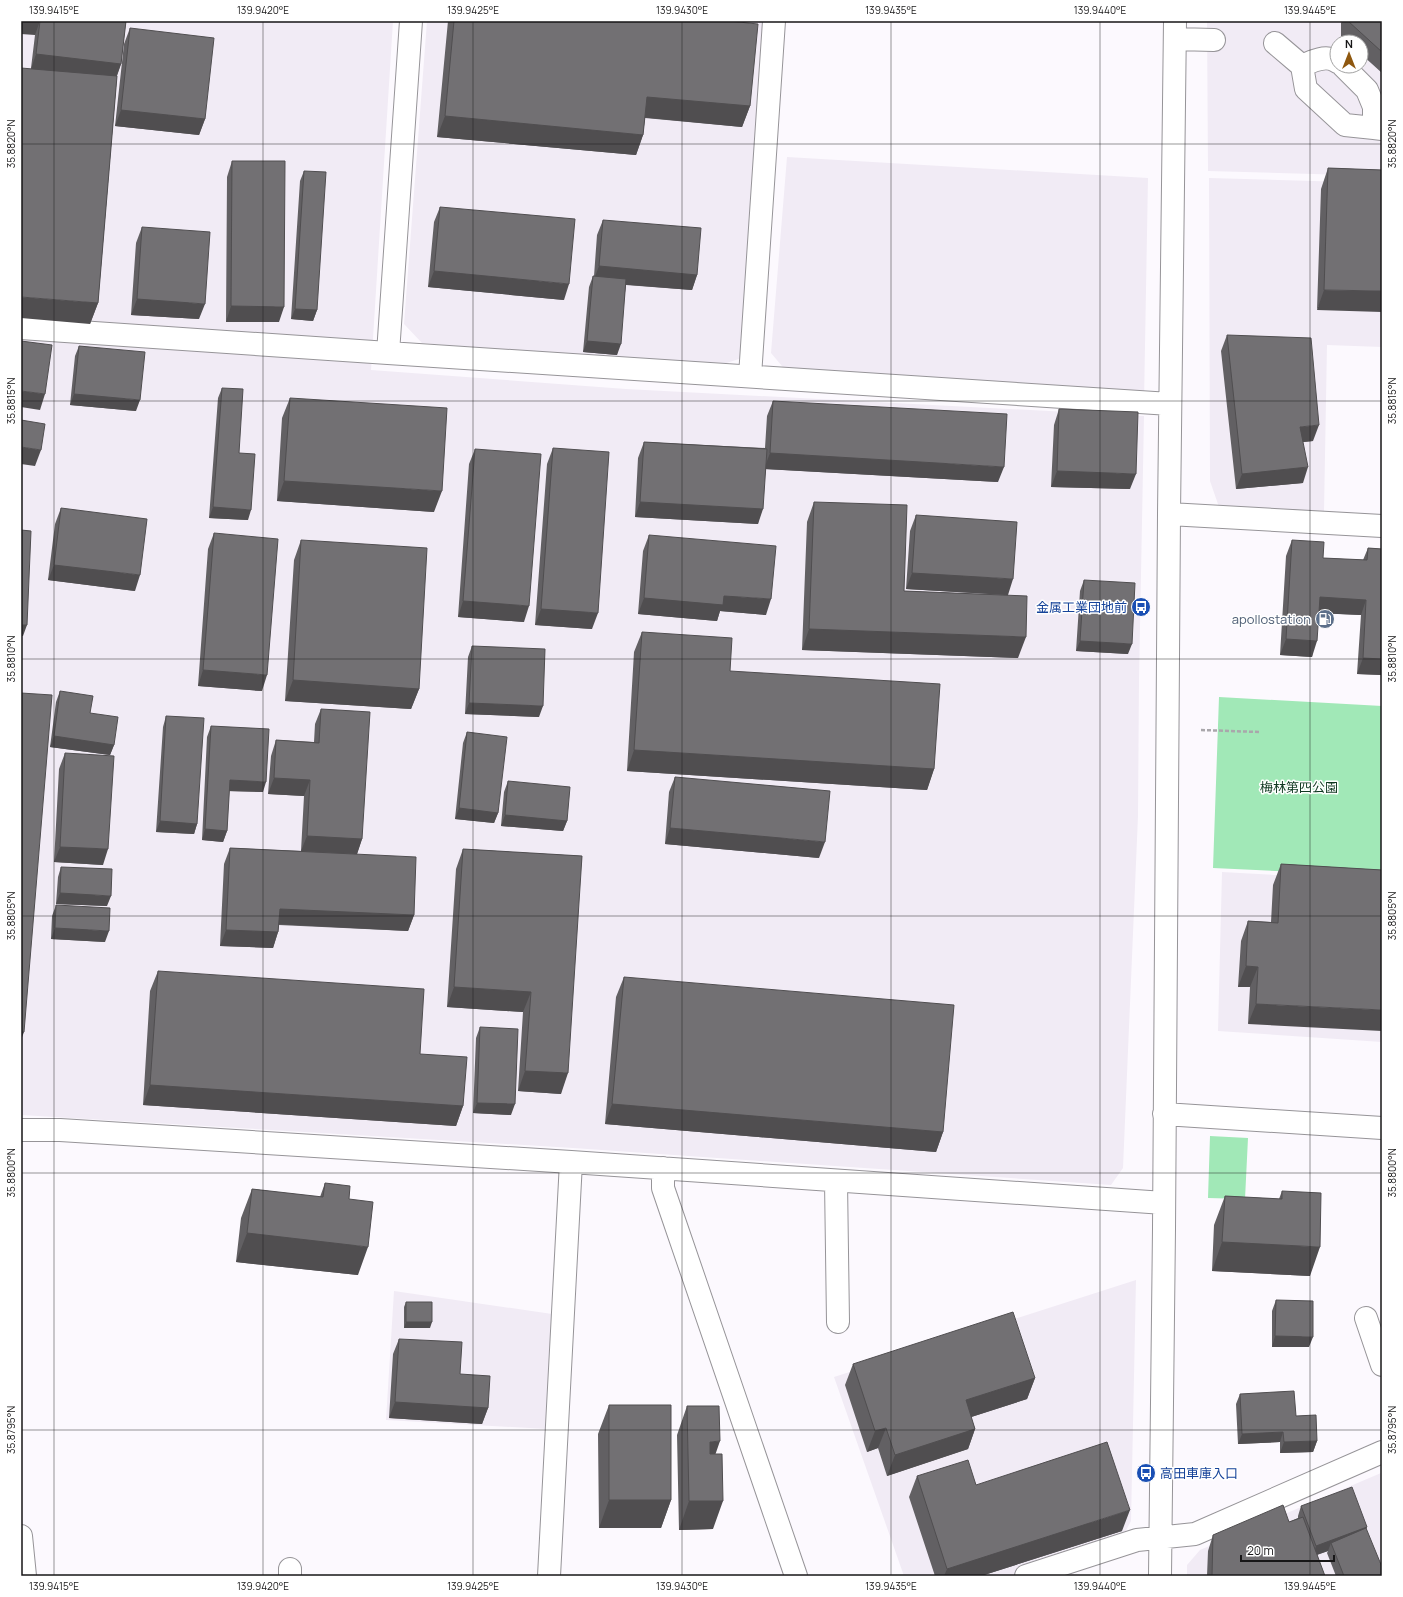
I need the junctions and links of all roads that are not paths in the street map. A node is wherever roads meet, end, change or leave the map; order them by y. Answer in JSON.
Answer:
{"nodes":[{"id":1,"x":411,"y":21,"type":"edge"},
{"id":2,"x":774,"y":21,"type":"edge"},
{"id":3,"x":1175,"y":30,"type":"edge"},
{"id":4,"x":1214,"y":40,"type":"dead end"},
{"id":5,"x":1275,"y":42,"type":"dead end"},
{"id":6,"x":1329,"y":58,"type":"edge"},
{"id":7,"x":1302,"y":66,"type":"junction"},
{"id":8,"x":1351,"y":74,"type":"edge"},
{"id":9,"x":1378,"y":129,"type":"edge"},
{"id":10,"x":21,"y":328,"type":"edge"},
{"id":11,"x":388,"y":353,"type":"junction"},
{"id":12,"x":750,"y":376,"type":"junction"},
{"id":13,"x":1170,"y":404,"type":"junction"},
{"id":14,"x":1169,"y":514,"type":"junction"},
{"id":15,"x":1382,"y":526,"type":"edge"},
{"id":16,"x":1164,"y":1114,"type":"junction"},
{"id":17,"x":1382,"y":1128,"type":"edge"},
{"id":18,"x":21,"y":1130,"type":"edge"},
{"id":19,"x":571,"y":1162,"type":"junction"},
{"id":20,"x":663,"y":1168,"type":"junction"},
{"id":21,"x":836,"y":1180,"type":"junction"},
{"id":22,"x":1164,"y":1203,"type":"junction"},
{"id":23,"x":1366,"y":1318,"type":"dead end"},
{"id":24,"x":838,"y":1322,"type":"dead end"},
{"id":25,"x":1382,"y":1365,"type":"edge"},
{"id":26,"x":1382,"y":1452,"type":"edge"},
{"id":27,"x":21,"y":1536,"type":"edge"},
{"id":28,"x":1161,"y":1537,"type":"junction"},
{"id":29,"x":25,"y":1576,"type":"edge"},
{"id":30,"x":549,"y":1576,"type":"edge"},
{"id":31,"x":796,"y":1576,"type":"edge"},
{"id":32,"x":1026,"y":1576,"type":"edge"},
{"id":33,"x":1160,"y":1576,"type":"edge"}],
"edges":[{"from":1,"to":11,"type":"street"},
{"from":2,"to":12,"type":"street"},
{"from":3,"to":4,"type":"street"},
{"from":3,"to":13,"type":"street"},
{"from":5,"to":7,"type":"street"},
{"from":6,"to":7,"type":"street"},
{"from":7,"to":9,"type":"street"},
{"from":8,"to":9,"type":"street"},
{"from":10,"to":11,"type":"street"},
{"from":11,"to":12,"type":"street"},
{"from":12,"to":13,"type":"street"},
{"from":13,"to":14,"type":"street"},
{"from":14,"to":15,"type":"street"},
{"from":14,"to":16,"type":"street"},
{"from":16,"to":17,"type":"street"},
{"from":16,"to":22,"type":"street"},
{"from":18,"to":19,"type":"street"},
{"from":19,"to":20,"type":"street"},
{"from":19,"to":30,"type":"street"},
{"from":20,"to":21,"type":"street"},
{"from":20,"to":31,"type":"street"},
{"from":21,"to":22,"type":"street"},
{"from":21,"to":24,"type":"street"},
{"from":22,"to":28,"type":"street"},
{"from":23,"to":25,"type":"street"},
{"from":26,"to":28,"type":"street"},
{"from":27,"to":29,"type":"street"},
{"from":28,"to":32,"type":"street"},
{"from":28,"to":33,"type":"street"}]}
